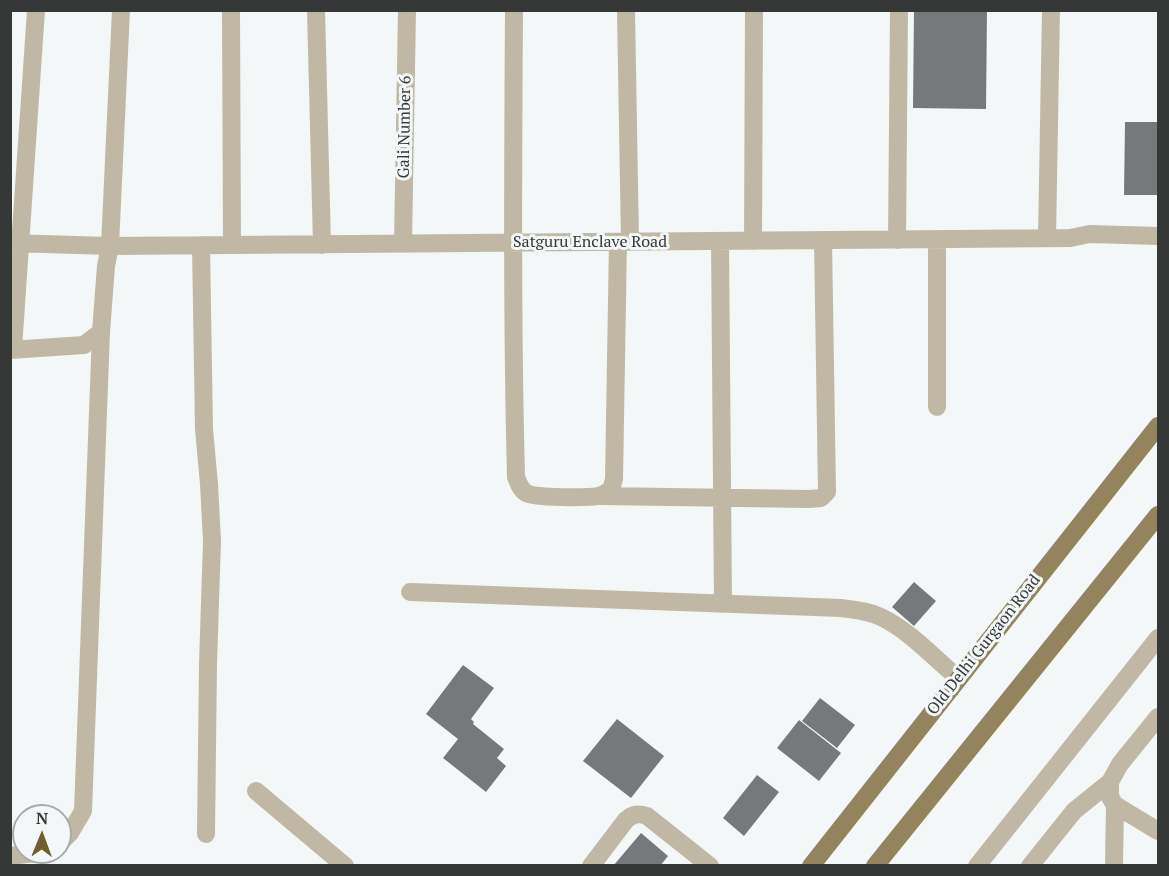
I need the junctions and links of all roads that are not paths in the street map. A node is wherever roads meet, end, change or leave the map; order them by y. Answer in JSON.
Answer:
{"nodes":[{"id":1,"x":36,"y":10,"type":"edge"},
{"id":2,"x":121,"y":10,"type":"edge"},
{"id":3,"x":231,"y":10,"type":"edge"},
{"id":4,"x":316,"y":10,"type":"edge"},
{"id":5,"x":407,"y":10,"type":"edge"},
{"id":6,"x":514,"y":10,"type":"edge"},
{"id":7,"x":626,"y":10,"type":"edge"},
{"id":8,"x":754,"y":10,"type":"edge"},
{"id":9,"x":899,"y":10,"type":"edge"},
{"id":10,"x":1051,"y":10,"type":"edge"},
{"id":11,"x":1158,"y":236,"type":"edge"},
{"id":12,"x":1047,"y":238,"type":"junction"},
{"id":13,"x":1070,"y":238,"type":"junction"},
{"id":14,"x":823,"y":240,"type":"junction"},
{"id":15,"x":897,"y":240,"type":"junction"},
{"id":16,"x":937,"y":240,"type":"junction"},
{"id":17,"x":720,"y":241,"type":"junction"},
{"id":18,"x":753,"y":241,"type":"junction"},
{"id":19,"x":624,"y":242,"type":"junction"},
{"id":20,"x":15,"y":243,"type":"edge"},
{"id":21,"x":513,"y":243,"type":"junction"},
{"id":22,"x":403,"y":244,"type":"junction"},
{"id":23,"x":201,"y":245,"type":"junction"},
{"id":24,"x":232,"y":245,"type":"junction"},
{"id":25,"x":322,"y":245,"type":"junction"},
{"id":26,"x":110,"y":246,"type":"junction"},
{"id":27,"x":1158,"y":248,"type":"edge"},
{"id":28,"x":101,"y":332,"type":"junction"},
{"id":29,"x":12,"y":349,"type":"edge"},
{"id":30,"x":937,"y":407,"type":"dead end"},
{"id":31,"x":1158,"y":426,"type":"edge"},
{"id":32,"x":600,"y":496,"type":"junction"},
{"id":33,"x":723,"y":497,"type":"junction"},
{"id":34,"x":1158,"y":515,"type":"edge"},
{"id":35,"x":410,"y":592,"type":"dead end"},
{"id":36,"x":723,"y":604,"type":"junction"},
{"id":37,"x":1158,"y":638,"type":"edge"},
{"id":38,"x":957,"y":678,"type":"junction"},
{"id":39,"x":1158,"y":717,"type":"edge"},
{"id":40,"x":1110,"y":782,"type":"junction"},
{"id":41,"x":256,"y":791,"type":"dead end"},
{"id":42,"x":1115,"y":805,"type":"junction"},
{"id":43,"x":72,"y":830,"type":"edge"},
{"id":44,"x":1158,"y":831,"type":"edge"},
{"id":45,"x":206,"y":834,"type":"dead end"},
{"id":46,"x":345,"y":866,"type":"edge"},
{"id":47,"x":591,"y":866,"type":"edge"},
{"id":48,"x":710,"y":866,"type":"edge"},
{"id":49,"x":811,"y":866,"type":"edge"},
{"id":50,"x":874,"y":866,"type":"edge"},
{"id":51,"x":977,"y":866,"type":"edge"},
{"id":52,"x":1029,"y":866,"type":"edge"},
{"id":53,"x":1114,"y":866,"type":"edge"}],
"edges":[{"from":1,"to":20,"type":"street"},
{"from":2,"to":26,"type":"street"},
{"from":3,"to":24,"type":"street"},
{"from":4,"to":25,"type":"street"},
{"from":5,"to":22,"type":"street","name":"Gali Number 6"},
{"from":6,"to":21,"type":"street"},
{"from":7,"to":19,"type":"street"},
{"from":8,"to":18,"type":"street"},
{"from":9,"to":15,"type":"street"},
{"from":10,"to":12,"type":"street"},
{"from":11,"to":13,"type":"street","name":"Satguru Enclave Road"},
{"from":12,"to":13,"type":"street","name":"Satguru Enclave Road"},
{"from":12,"to":16,"type":"street","name":"Satguru Enclave Road"},
{"from":13,"to":27,"type":"street","name":"Satguru Enclave Road"},
{"from":14,"to":15,"type":"street","name":"Satguru Enclave Road"},
{"from":14,"to":18,"type":"street","name":"Satguru Enclave Road"},
{"from":14,"to":33,"type":"street"},
{"from":15,"to":16,"type":"street","name":"Satguru Enclave Road"},
{"from":16,"to":30,"type":"street"},
{"from":17,"to":18,"type":"street","name":"Satguru Enclave Road"},
{"from":17,"to":19,"type":"street","name":"Satguru Enclave Road"},
{"from":17,"to":33,"type":"street"},
{"from":19,"to":21,"type":"street","name":"Satguru Enclave Road"},
{"from":19,"to":32,"type":"street"},
{"from":20,"to":26,"type":"street","name":"Satguru Enclave Road"},
{"from":20,"to":29,"type":"street"},
{"from":21,"to":22,"type":"street","name":"Satguru Enclave Road"},
{"from":21,"to":32,"type":"street"},
{"from":22,"to":25,"type":"street","name":"Satguru Enclave Road"},
{"from":23,"to":24,"type":"street","name":"Satguru Enclave Road"},
{"from":23,"to":26,"type":"street","name":"Satguru Enclave Road"},
{"from":23,"to":45,"type":"street"},
{"from":24,"to":25,"type":"street","name":"Satguru Enclave Road"},
{"from":26,"to":28,"type":"street"},
{"from":28,"to":29,"type":"street"},
{"from":28,"to":43,"type":"street"},
{"from":31,"to":38,"type":"main road","name":"Old Delhi Gurgaon Road"},
{"from":32,"to":33,"type":"street"},
{"from":33,"to":36,"type":"street"},
{"from":34,"to":50,"type":"main road"},
{"from":35,"to":36,"type":"street"},
{"from":36,"to":38,"type":"street"},
{"from":37,"to":51,"type":"street"},
{"from":38,"to":49,"type":"main road","name":"Old Delhi Gurgaon Road"},
{"from":39,"to":40,"type":"street"},
{"from":40,"to":42,"type":"street"},
{"from":40,"to":52,"type":"street"},
{"from":41,"to":46,"type":"street"},
{"from":42,"to":44,"type":"street"},
{"from":42,"to":53,"type":"street"},
{"from":47,"to":48,"type":"street"}]}
